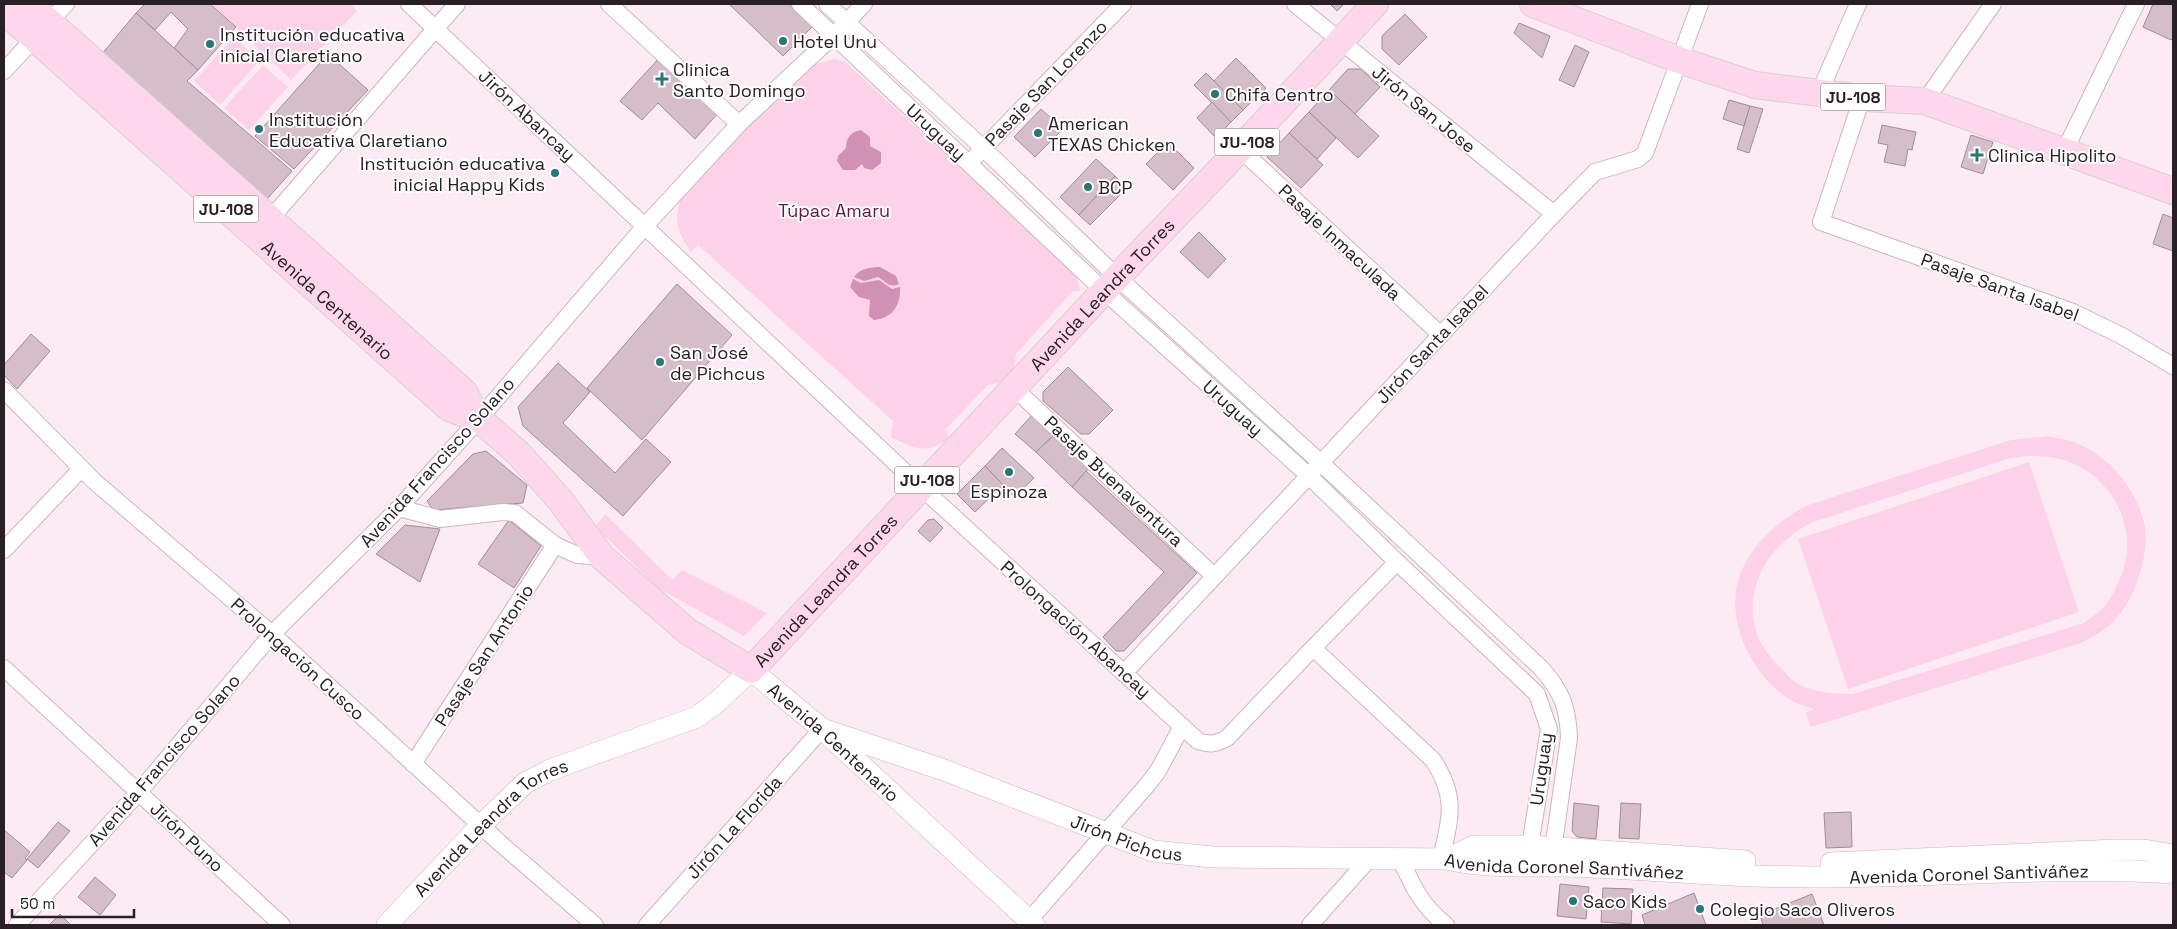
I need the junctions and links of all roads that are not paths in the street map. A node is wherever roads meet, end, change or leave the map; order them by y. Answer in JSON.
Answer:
{"nodes":[{"id":1,"x":29,"y":4,"type":"edge"},
{"id":2,"x":409,"y":4,"type":"edge"},
{"id":3,"x":457,"y":4,"type":"edge"},
{"id":4,"x":609,"y":4,"type":"edge"},
{"id":5,"x":800,"y":4,"type":"edge"},
{"id":6,"x":827,"y":4,"type":"edge"},
{"id":7,"x":864,"y":4,"type":"edge"},
{"id":8,"x":1124,"y":4,"type":"edge"},
{"id":9,"x":1295,"y":4,"type":"edge"},
{"id":10,"x":1375,"y":4,"type":"edge"},
{"id":11,"x":1533,"y":4,"type":"edge"},
{"id":12,"x":1700,"y":4,"type":"edge"},
{"id":13,"x":1858,"y":4,"type":"edge"},
{"id":14,"x":1993,"y":4,"type":"edge"},
{"id":15,"x":2136,"y":4,"type":"edge"},
{"id":16,"x":4,"y":11,"type":"edge"},
{"id":17,"x":51,"y":22,"type":"edge"},
{"id":18,"x":847,"y":22,"type":"junction"},
{"id":19,"x":435,"y":28,"type":"junction"},
{"id":20,"x":833,"y":36,"type":"junction"},
{"id":21,"x":1341,"y":41,"type":"junction"},
{"id":22,"x":1679,"y":60,"type":"junction"},
{"id":23,"x":4,"y":71,"type":"edge"},
{"id":24,"x":1819,"y":93,"type":"junction"},
{"id":25,"x":1862,"y":98,"type":"junction"},
{"id":26,"x":1925,"y":101,"type":"junction"},
{"id":27,"x":739,"y":124,"type":"junction"},
{"id":28,"x":984,"y":148,"type":"junction"},
{"id":29,"x":1240,"y":149,"type":"junction"},
{"id":30,"x":2064,"y":152,"type":"junction"},
{"id":31,"x":969,"y":163,"type":"junction"},
{"id":32,"x":2173,"y":191,"type":"edge"},
{"id":33,"x":1554,"y":214,"type":"junction"},
{"id":34,"x":645,"y":226,"type":"junction"},
{"id":35,"x":263,"y":227,"type":"junction"},
{"id":36,"x":1110,"y":284,"type":"junction"},
{"id":37,"x":1441,"y":335,"type":"junction"},
{"id":38,"x":2173,"y":366,"type":"edge"},
{"id":39,"x":1013,"y":387,"type":"junction"},
{"id":40,"x":4,"y":390,"type":"edge"},
{"id":41,"x":479,"y":419,"type":"junction"},
{"id":42,"x":1321,"y":462,"type":"junction"},
{"id":43,"x":81,"y":469,"type":"junction"},
{"id":44,"x":1308,"y":475,"type":"junction"},
{"id":45,"x":921,"y":487,"type":"junction"},
{"id":46,"x":399,"y":508,"type":"junction"},
{"id":47,"x":555,"y":545,"type":"junction"},
{"id":48,"x":4,"y":550,"type":"edge"},
{"id":49,"x":602,"y":557,"type":"junction"},
{"id":50,"x":1397,"y":562,"type":"junction"},
{"id":51,"x":1214,"y":576,"type":"junction"},
{"id":52,"x":272,"y":634,"type":"junction"},
{"id":53,"x":1313,"y":648,"type":"junction"},
{"id":54,"x":4,"y":668,"type":"edge"},
{"id":55,"x":751,"y":670,"type":"junction"},
{"id":56,"x":1124,"y":673,"type":"junction"},
{"id":57,"x":1182,"y":726,"type":"junction"},
{"id":58,"x":822,"y":729,"type":"junction"},
{"id":59,"x":413,"y":764,"type":"junction"},
{"id":60,"x":139,"y":792,"type":"junction"},
{"id":61,"x":481,"y":825,"type":"junction"},
{"id":62,"x":1105,"y":832,"type":"junction"},
{"id":63,"x":2173,"y":855,"type":"edge"},
{"id":64,"x":1528,"y":856,"type":"junction"},
{"id":65,"x":1552,"y":856,"type":"junction"},
{"id":66,"x":1370,"y":858,"type":"junction"},
{"id":67,"x":1400,"y":858,"type":"junction"},
{"id":68,"x":1444,"y":859,"type":"junction"},
{"id":69,"x":1642,"y":862,"type":"junction"},
{"id":70,"x":2173,"y":873,"type":"edge"},
{"id":71,"x":1029,"y":924,"type":"edge"},
{"id":72,"x":17,"y":925,"type":"edge"},
{"id":73,"x":282,"y":925,"type":"edge"},
{"id":74,"x":387,"y":925,"type":"edge"},
{"id":75,"x":595,"y":925,"type":"edge"},
{"id":76,"x":647,"y":925,"type":"edge"},
{"id":77,"x":1310,"y":925,"type":"edge"},
{"id":78,"x":1446,"y":925,"type":"edge"}],
"edges":[{"from":1,"to":17,"type":"main road","name":"Avenida Centenario","number":"JU-108"},
{"from":2,"to":19,"type":"street","name":"Jirón Abancay"},
{"from":3,"to":19,"type":"street"},
{"from":4,"to":27,"type":"street"},
{"from":5,"to":20,"type":"street","name":"Uruguay"},
{"from":6,"to":18,"type":"street","name":"Uruguay"},
{"from":7,"to":18,"type":"street","name":"Avenida Francisco Solano"},
{"from":8,"to":28,"type":"street","name":"Pasaje San Lorenzo"},
{"from":9,"to":21,"type":"street","name":"Jirón San Jose"},
{"from":10,"to":21,"type":"main road","name":"Avenida Leandra Torres","number":"JU-108"},
{"from":11,"to":22,"type":"main road","number":"JU-108"},
{"from":12,"to":22,"type":"street","name":"Jirón Santa Isabel"},
{"from":13,"to":24,"type":"street"},
{"from":14,"to":26,"type":"street"},
{"from":15,"to":30,"type":"street"},
{"from":16,"to":17,"type":"main road","name":"Avenida Centenario","number":"JU-108"},
{"from":17,"to":23,"type":"street"},
{"from":17,"to":35,"type":"main road","name":"Avenida Centenario","number":"JU-108"},
{"from":18,"to":20,"type":"street","name":"Avenida Francisco Solano"},
{"from":18,"to":28,"type":"street","name":"Uruguay"},
{"from":19,"to":34,"type":"street","name":"Jirón Abancay"},
{"from":19,"to":35,"type":"street"},
{"from":20,"to":27,"type":"street","name":"Avenida Francisco Solano"},
{"from":20,"to":31,"type":"street","name":"Uruguay"},
{"from":21,"to":29,"type":"main road","name":"Avenida Leandra Torres","number":"JU-108"},
{"from":21,"to":33,"type":"street","name":"Jirón San Jose"},
{"from":22,"to":24,"type":"main road","number":"JU-108"},
{"from":22,"to":33,"type":"street","name":"Jirón Santa Isabel"},
{"from":24,"to":25,"type":"main road","number":"JU-108"},
{"from":25,"to":26,"type":"main road","number":"JU-108"},
{"from":25,"to":38,"type":"street","name":"Pasaje Santa Isabel"},
{"from":26,"to":30,"type":"main road","number":"JU-108"},
{"from":27,"to":34,"type":"street","name":"Avenida Francisco Solano"},
{"from":28,"to":31,"type":"street","name":"Pasaje San Lorenzo"},
{"from":28,"to":36,"type":"street","name":"Uruguay"},
{"from":29,"to":36,"type":"main road","name":"Avenida Leandra Torres","number":"JU-108"},
{"from":29,"to":37,"type":"street","name":"Pasaje Inmaculada"},
{"from":30,"to":32,"type":"main road","number":"JU-108"},
{"from":31,"to":36,"type":"street","name":"Uruguay"},
{"from":33,"to":37,"type":"street","name":"Jirón Santa Isabel"},
{"from":34,"to":41,"type":"street","name":"Avenida Francisco Solano"},
{"from":34,"to":45,"type":"street","name":"Prolongación Abancay"},
{"from":35,"to":41,"type":"main road","name":"Avenida Centenario","number":"JU-108"},
{"from":36,"to":39,"type":"main road","name":"Avenida Leandra Torres","number":"JU-108"},
{"from":36,"to":42,"type":"street","name":"Uruguay"},
{"from":36,"to":44,"type":"street","name":"Uruguay"},
{"from":37,"to":42,"type":"street","name":"Jirón Santa Isabel"},
{"from":39,"to":45,"type":"main road","name":"Avenida Leandra Torres","number":"JU-108"},
{"from":39,"to":51,"type":"street","name":"Pasaje Buenaventura"},
{"from":40,"to":43,"type":"street","name":"Prolongación Cusco"},
{"from":41,"to":46,"type":"street","name":"Avenida Francisco Solano"},
{"from":41,"to":49,"type":"main road","name":"Avenida Centenario","number":"JU-108"},
{"from":42,"to":44,"type":"street","name":"Jirón Santa Isabel"},
{"from":42,"to":65,"type":"street","name":"Uruguay"},
{"from":43,"to":48,"type":"street"},
{"from":43,"to":52,"type":"street","name":"Prolongación Cusco"},
{"from":44,"to":50,"type":"street","name":"Uruguay"},
{"from":44,"to":51,"type":"street","name":"Jirón Santa Isabel"},
{"from":45,"to":55,"type":"main road","name":"Avenida Leandra Torres","number":"JU-108"},
{"from":45,"to":56,"type":"street","name":"Prolongación Abancay"},
{"from":46,"to":47,"type":"street"},
{"from":46,"to":52,"type":"street","name":"Avenida Francisco Solano"},
{"from":47,"to":49,"type":"street"},
{"from":47,"to":59,"type":"street","name":"Pasaje San Antonio"},
{"from":49,"to":55,"type":"main road","name":"Avenida Centenario","number":"JU-108"},
{"from":50,"to":53,"type":"street"},
{"from":50,"to":64,"type":"street","name":"Uruguay"},
{"from":51,"to":56,"type":"street","name":"Jirón Santa Isabel"},
{"from":52,"to":59,"type":"street","name":"Prolongación Cusco"},
{"from":52,"to":60,"type":"street","name":"Avenida Francisco Solano"},
{"from":53,"to":57,"type":"street","name":"Prolongación Abancay"},
{"from":53,"to":68,"type":"street"},
{"from":54,"to":60,"type":"street","name":"Jirón Puno"},
{"from":55,"to":58,"type":"street","name":"Avenida Centenario"},
{"from":55,"to":61,"type":"street","name":"Avenida Leandra Torres"},
{"from":56,"to":57,"type":"street","name":"Prolongación Abancay"},
{"from":57,"to":62,"type":"street"},
{"from":58,"to":62,"type":"street","name":"Jirón Pichcus"},
{"from":58,"to":71,"type":"street","name":"Avenida Centenario"},
{"from":58,"to":76,"type":"street","name":"Jirón La Florida"},
{"from":59,"to":61,"type":"street","name":"Prolongación Cusco"},
{"from":60,"to":72,"type":"street","name":"Avenida Francisco Solano"},
{"from":60,"to":73,"type":"street","name":"Jirón Puno"},
{"from":61,"to":74,"type":"street","name":"Avenida Leandra Torres"},
{"from":61,"to":75,"type":"street","name":"Prolongación Cusco"},
{"from":62,"to":66,"type":"street","name":"Jirón Pichcus"},
{"from":62,"to":71,"type":"street"},
{"from":63,"to":69,"type":"street","name":"Avenida Coronel Santiváñez"},
{"from":64,"to":65,"type":"street","name":"Avenida Coronel Santiváñez"},
{"from":64,"to":68,"type":"street","name":"Avenida Coronel Santiváñez"},
{"from":65,"to":69,"type":"street","name":"Avenida Coronel Santiváñez"},
{"from":66,"to":67,"type":"street","name":"Jirón Pichcus"},
{"from":66,"to":77,"type":"street"},
{"from":67,"to":68,"type":"street","name":"Jirón Pichcus"},
{"from":67,"to":78,"type":"street"},
{"from":69,"to":70,"type":"street","name":"Avenida Coronel Santiváñez"}]}
